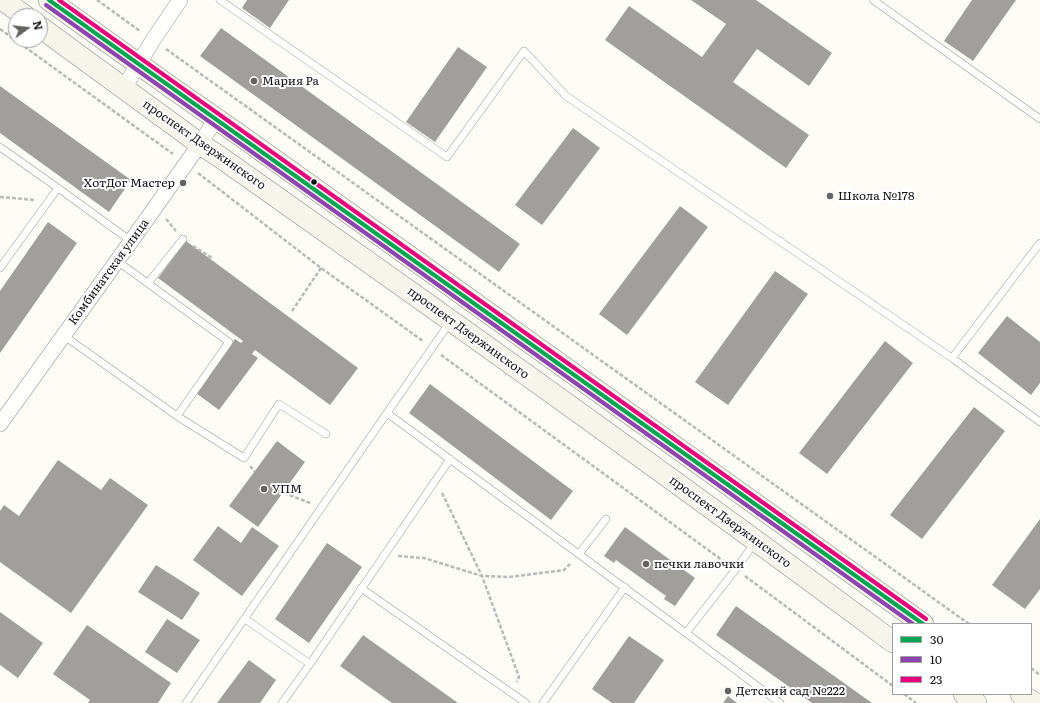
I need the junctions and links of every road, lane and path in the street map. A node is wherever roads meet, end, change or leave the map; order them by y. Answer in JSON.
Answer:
{"nodes":[{"id":1,"x":4,"y":0,"type":"edge"},
{"id":2,"x":49,"y":0,"type":"edge"},
{"id":3,"x":97,"y":0,"type":"edge"},
{"id":4,"x":180,"y":0,"type":"edge"},
{"id":5,"x":220,"y":0,"type":"edge"},
{"id":6,"x":873,"y":0,"type":"edge"},
{"id":7,"x":14,"y":8,"type":"edge"},
{"id":8,"x":0,"y":29,"type":"edge"},
{"id":9,"x":48,"y":33,"type":"edge"},
{"id":10,"x":153,"y":40,"type":"junction"},
{"id":11,"x":138,"y":64,"type":"junction"},
{"id":12,"x":124,"y":88,"type":"junction"},
{"id":13,"x":216,"y":119,"type":"junction"},
{"id":14,"x":1040,"y":119,"type":"edge"},
{"id":15,"x":200,"y":144,"type":"junction"},
{"id":16,"x":0,"y":146,"type":"edge"},
{"id":17,"x":186,"y":164,"type":"junction"},
{"id":18,"x":58,"y":188,"type":"junction"},
{"id":19,"x":0,"y":197,"type":"edge"},
{"id":20,"x":48,"y":202,"type":"junction"},
{"id":21,"x":183,"y":239,"type":"dead end"},
{"id":22,"x":131,"y":241,"type":"junction"},
{"id":23,"x":1040,"y":243,"type":"edge"},
{"id":24,"x":117,"y":261,"type":"junction"},
{"id":25,"x":0,"y":268,"type":"edge"},
{"id":26,"x":321,"y":268,"type":"junction"},
{"id":27,"x":148,"y":283,"type":"junction"},
{"id":28,"x":292,"y":311,"type":"dead end"},
{"id":29,"x":451,"y":320,"type":"junction"},
{"id":30,"x":63,"y":335,"type":"junction"},
{"id":31,"x":432,"y":348,"type":"junction"},
{"id":32,"x":952,"y":358,"type":"junction"},
{"id":33,"x":387,"y":413,"type":"junction"},
{"id":34,"x":177,"y":416,"type":"junction"},
{"id":35,"x":1040,"y":422,"type":"edge"},
{"id":36,"x":0,"y":424,"type":"edge"},
{"id":37,"x":326,"y":434,"type":"dead end"},
{"id":38,"x":450,"y":459,"type":"junction"},
{"id":39,"x":436,"y":480,"type":"junction"},
{"id":40,"x":284,"y":493,"type":"dead end"},
{"id":41,"x":322,"y":508,"type":"junction"},
{"id":42,"x":606,"y":518,"type":"dead end"},
{"id":43,"x":756,"y":540,"type":"junction"},
{"id":44,"x":385,"y":554,"type":"junction"},
{"id":45,"x":579,"y":554,"type":"junction"},
{"id":46,"x":736,"y":570,"type":"junction"},
{"id":47,"x":482,"y":576,"type":"junction"},
{"id":48,"x":625,"y":587,"type":"junction"},
{"id":49,"x":361,"y":588,"type":"junction"},
{"id":50,"x":245,"y":619,"type":"junction"},
{"id":51,"x":922,"y":623,"type":"edge"},
{"id":52,"x":968,"y":623,"type":"edge"},
{"id":53,"x":686,"y":632,"type":"junction"},
{"id":54,"x":892,"y":641,"type":"edge"},
{"id":55,"x":310,"y":664,"type":"junction"},
{"id":56,"x":1032,"y":669,"type":"edge"},
{"id":57,"x":1040,"y":675,"type":"edge"},
{"id":58,"x":892,"y":685,"type":"edge"},
{"id":59,"x":511,"y":693,"type":"junction"},
{"id":60,"x":905,"y":695,"type":"edge"},
{"id":61,"x":965,"y":695,"type":"edge"},
{"id":62,"x":1022,"y":695,"type":"edge"},
{"id":63,"x":186,"y":703,"type":"edge"},
{"id":64,"x":282,"y":703,"type":"edge"},
{"id":65,"x":526,"y":703,"type":"edge"},
{"id":66,"x":543,"y":703,"type":"edge"},
{"id":67,"x":780,"y":703,"type":"edge"},
{"id":68,"x":916,"y":703,"type":"edge"},
{"id":69,"x":976,"y":703,"type":"edge"},
{"id":70,"x":1034,"y":703,"type":"edge"}],
"edges":[{"from":1,"to":7,"type":"main road"},
{"from":2,"to":11,"type":"main road"},
{"from":3,"to":10,"type":"path"},
{"from":4,"to":10,"type":"street"},
{"from":5,"to":32,"type":"lane"},
{"from":6,"to":14,"type":"lane"},
{"from":8,"to":17,"type":"path"},
{"from":9,"to":12,"type":"main road","name":"проспект Дзержинского"},
{"from":10,"to":11,"type":"street"},
{"from":10,"to":52,"type":"path"},
{"from":11,"to":12,"type":"street"},
{"from":11,"to":13,"type":"main road"},
{"from":12,"to":15,"type":"main road","name":"проспект Дзержинского"},
{"from":13,"to":15,"type":"street","name":"Комбинатская улица"},
{"from":13,"to":51,"type":"main road"},
{"from":15,"to":17,"type":"street","name":"Комбинатская улица"},
{"from":15,"to":29,"type":"main road","name":"проспект Дзержинского"},
{"from":16,"to":18,"type":"lane"},
{"from":17,"to":22,"type":"street","name":"Комбинатская улица"},
{"from":17,"to":26,"type":"path"},
{"from":18,"to":20,"type":"lane"},
{"from":18,"to":22,"type":"lane"},
{"from":19,"to":20,"type":"path"},
{"from":20,"to":25,"type":"lane"},
{"from":21,"to":27,"type":"lane"},
{"from":22,"to":24,"type":"street","name":"Комбинатская улица"},
{"from":23,"to":32,"type":"lane"},
{"from":24,"to":27,"type":"lane"},
{"from":24,"to":30,"type":"street","name":"Комбинатская улица"},
{"from":26,"to":28,"type":"path"},
{"from":26,"to":31,"type":"path"},
{"from":27,"to":34,"type":"lane"},
{"from":29,"to":31,"type":"lane"},
{"from":29,"to":43,"type":"main road","name":"проспект Дзержинского"},
{"from":30,"to":34,"type":"lane"},
{"from":30,"to":36,"type":"street","name":"Комбинатская улица"},
{"from":31,"to":33,"type":"lane"},
{"from":31,"to":46,"type":"path"},
{"from":32,"to":35,"type":"lane"},
{"from":33,"to":38,"type":"lane"},
{"from":33,"to":41,"type":"lane"},
{"from":34,"to":37,"type":"lane"},
{"from":38,"to":39,"type":"lane"},
{"from":38,"to":45,"type":"lane"},
{"from":39,"to":44,"type":"lane"},
{"from":39,"to":47,"type":"path"},
{"from":40,"to":41,"type":"path"},
{"from":41,"to":50,"type":"lane"},
{"from":42,"to":45,"type":"lane"},
{"from":43,"to":46,"type":"lane"},
{"from":43,"to":54,"type":"main road","name":"проспект Дзержинского"},
{"from":44,"to":47,"type":"path"},
{"from":44,"to":49,"type":"lane"},
{"from":45,"to":47,"type":"path"},
{"from":45,"to":48,"type":"lane"},
{"from":46,"to":53,"type":"lane"},
{"from":46,"to":58,"type":"path"},
{"from":47,"to":59,"type":"path"},
{"from":48,"to":53,"type":"lane"},
{"from":48,"to":66,"type":"lane"},
{"from":49,"to":55,"type":"lane"},
{"from":49,"to":59,"type":"lane"},
{"from":50,"to":55,"type":"lane"},
{"from":50,"to":63,"type":"lane"},
{"from":53,"to":67,"type":"lane"},
{"from":55,"to":64,"type":"lane"},
{"from":56,"to":57,"type":"path"},
{"from":59,"to":65,"type":"lane"},
{"from":60,"to":68,"type":"path"},
{"from":61,"to":69,"type":"main road"},
{"from":62,"to":70,"type":"main road"}]}
